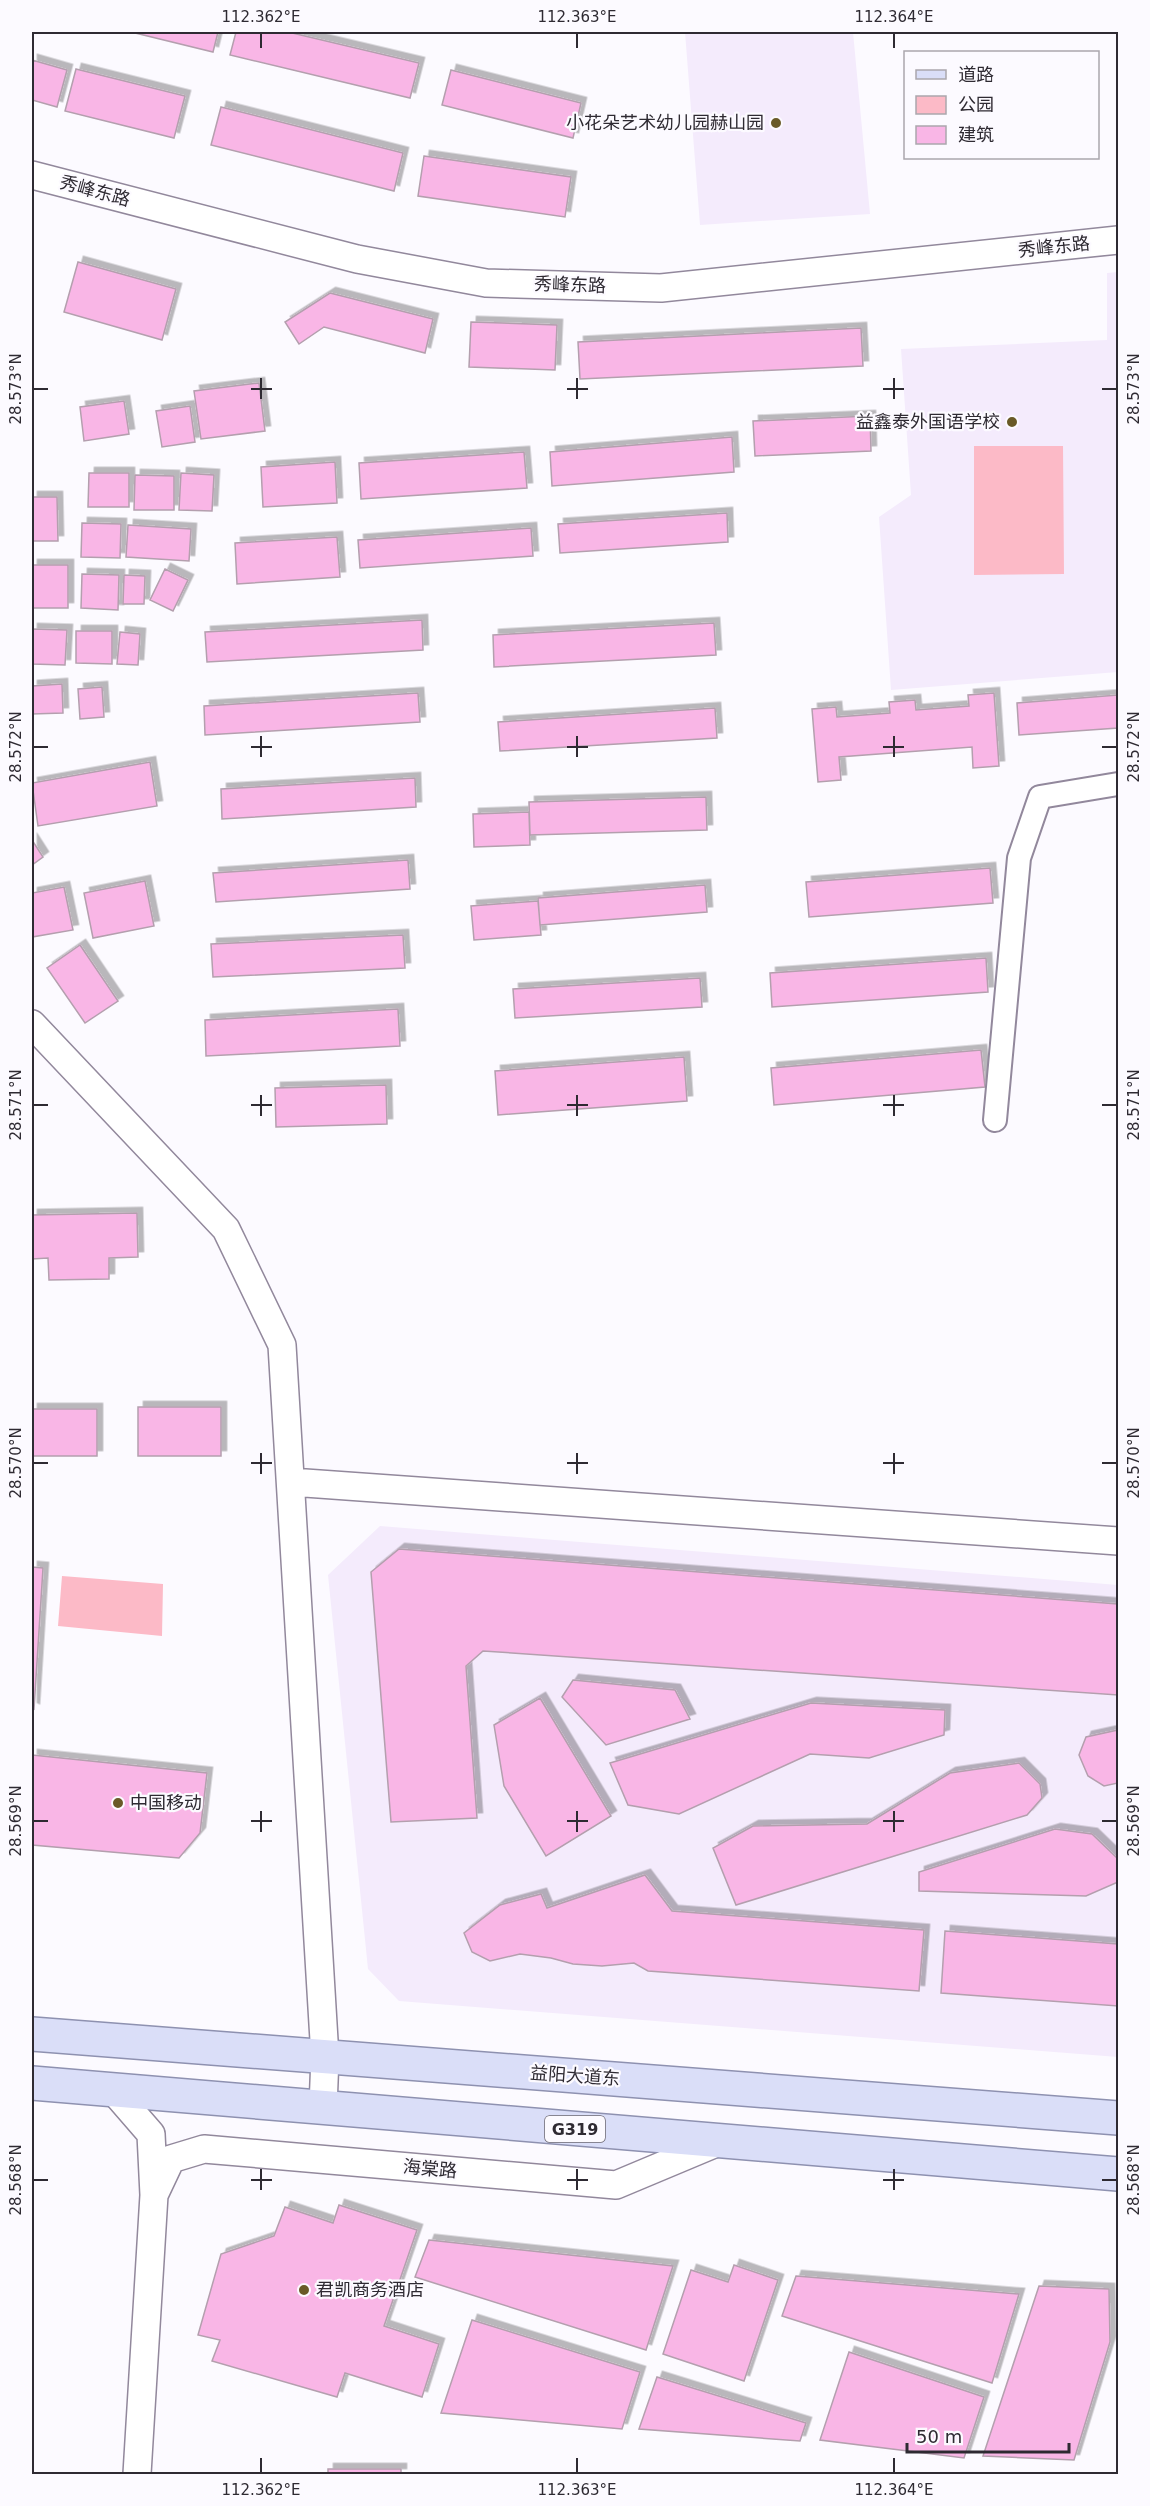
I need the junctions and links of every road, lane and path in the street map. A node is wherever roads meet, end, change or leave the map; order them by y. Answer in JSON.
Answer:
{"nodes":[{"id":1,"x":32,"y":175,"type":"edge"},
{"id":2,"x":1119,"y":240,"type":"edge"},
{"id":3,"x":1119,"y":784,"type":"edge"},
{"id":4,"x":32,"y":1024,"type":"edge"},
{"id":5,"x":995,"y":1120,"type":"dead end"},
{"id":6,"x":291,"y":1482,"type":"junction"},
{"id":7,"x":1119,"y":1541,"type":"edge"},
{"id":8,"x":32,"y":2034,"type":"edge"},
{"id":9,"x":325,"y":2057,"type":"junction"},
{"id":10,"x":32,"y":2083,"type":"edge"},
{"id":11,"x":112,"y":2089,"type":"junction"},
{"id":12,"x":323,"y":2107,"type":"junction"},
{"id":13,"x":1119,"y":2118,"type":"edge"},
{"id":14,"x":721,"y":2141,"type":"junction"},
{"id":15,"x":1119,"y":2174,"type":"edge"},
{"id":16,"x":154,"y":2195,"type":"junction"},
{"id":17,"x":137,"y":2475,"type":"edge"}],
"edges":[{"from":1,"to":2,"type":"street","name":"秀峰东路"},
{"from":3,"to":5,"type":"street"},
{"from":4,"to":6,"type":"street"},
{"from":6,"to":7,"type":"street"},
{"from":6,"to":9,"type":"street"},
{"from":8,"to":9,"type":"main road","name":"益阳大道东"},
{"from":9,"to":12,"type":"street"},
{"from":9,"to":13,"type":"main road","name":"益阳大道东"},
{"from":10,"to":11,"type":"main road","number":"G319"},
{"from":11,"to":12,"type":"main road","number":"G319"},
{"from":11,"to":16,"type":"street","name":"海棠路"},
{"from":12,"to":14,"type":"main road","number":"G319"},
{"from":14,"to":15,"type":"main road","number":"G319"},
{"from":14,"to":16,"type":"street","name":"海棠路"},
{"from":16,"to":17,"type":"street","name":"海棠路"}]}
